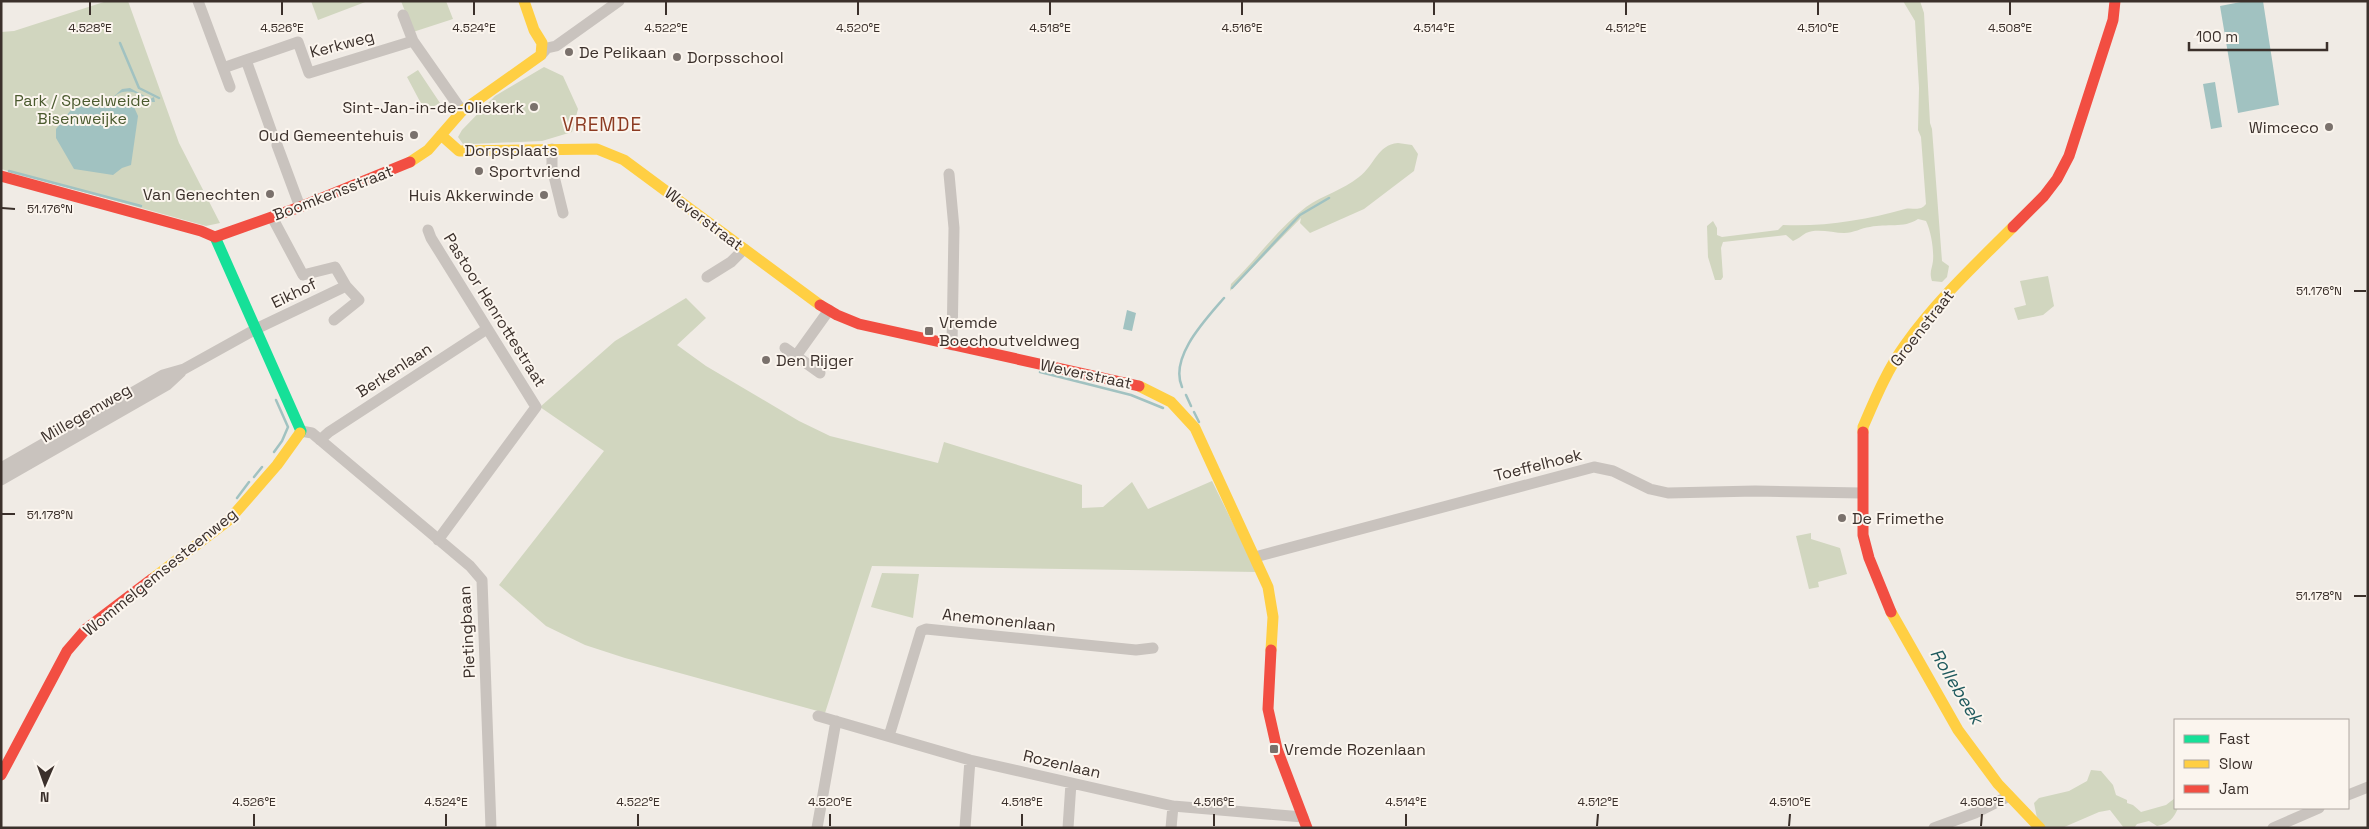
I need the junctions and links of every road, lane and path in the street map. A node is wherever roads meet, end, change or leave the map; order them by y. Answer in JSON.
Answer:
{"nodes":[{"id":1,"x":198,"y":1,"type":"edge"},
{"id":2,"x":524,"y":1,"type":"edge"},
{"id":3,"x":618,"y":1,"type":"edge"},
{"id":4,"x":2115,"y":1,"type":"edge"},
{"id":5,"x":403,"y":15,"type":"dead end"},
{"id":6,"x":413,"y":41,"type":"junction"},
{"id":7,"x":541,"y":55,"type":"junction"},
{"id":8,"x":246,"y":60,"type":"junction"},
{"id":9,"x":223,"y":68,"type":"junction"},
{"id":10,"x":230,"y":87,"type":"dead end"},
{"id":11,"x":462,"y":111,"type":"junction"},
{"id":12,"x":272,"y":133,"type":"dead end"},
{"id":13,"x":441,"y":135,"type":"junction"},
{"id":14,"x":276,"y":145,"type":"dead end"},
{"id":15,"x":552,"y":149,"type":"junction"},
{"id":16,"x":597,"y":149,"type":"joint"},
{"id":17,"x":949,"y":174,"type":"dead end"},
{"id":18,"x":1,"y":176,"type":"edge"},
{"id":19,"x":300,"y":207,"type":"junction"},
{"id":20,"x":563,"y":213,"type":"dead end"},
{"id":21,"x":272,"y":217,"type":"junction"},
{"id":22,"x":428,"y":230,"type":"dead end"},
{"id":23,"x":215,"y":236,"type":"junction"},
{"id":24,"x":744,"y":249,"type":"junction"},
{"id":25,"x":707,"y":277,"type":"dead end"},
{"id":26,"x":346,"y":286,"type":"junction"},
{"id":27,"x":829,"y":310,"type":"junction"},
{"id":28,"x":334,"y":320,"type":"dead end"},
{"id":29,"x":256,"y":329,"type":"junction"},
{"id":30,"x":487,"y":329,"type":"junction"},
{"id":31,"x":952,"y":345,"type":"junction"},
{"id":32,"x":785,"y":348,"type":"dead end"},
{"id":33,"x":796,"y":356,"type":"junction"},
{"id":34,"x":820,"y":373,"type":"dead end"},
{"id":35,"x":301,"y":432,"type":"junction"},
{"id":36,"x":74,"y":433,"type":"junction"},
{"id":37,"x":320,"y":440,"type":"junction"},
{"id":38,"x":1,"y":468,"type":"edge"},
{"id":39,"x":1,"y":480,"type":"edge"},
{"id":40,"x":1862,"y":493,"type":"junction"},
{"id":41,"x":438,"y":540,"type":"junction"},
{"id":42,"x":1255,"y":557,"type":"junction"},
{"id":43,"x":1153,"y":648,"type":"dead end"},
{"id":44,"x":818,"y":716,"type":"dead end"},
{"id":45,"x":836,"y":721,"type":"junction"},
{"id":46,"x":889,"y":736,"type":"junction"},
{"id":47,"x":970,"y":760,"type":"junction"},
{"id":48,"x":1,"y":774,"type":"edge"},
{"id":49,"x":1071,"y":784,"type":"junction"},
{"id":50,"x":2368,"y":787,"type":"edge"},
{"id":51,"x":2009,"y":796,"type":"junction"},
{"id":52,"x":2349,"y":796,"type":"edge"},
{"id":53,"x":1173,"y":806,"type":"junction"},
{"id":54,"x":2317,"y":809,"type":"edge"},
{"id":55,"x":1305,"y":822,"type":"edge"},
{"id":56,"x":491,"y":828,"type":"edge"},
{"id":57,"x":818,"y":828,"type":"edge"},
{"id":58,"x":965,"y":828,"type":"edge"},
{"id":59,"x":1068,"y":828,"type":"edge"},
{"id":60,"x":1171,"y":828,"type":"edge"},
{"id":61,"x":1934,"y":828,"type":"edge"},
{"id":62,"x":2040,"y":828,"type":"edge"},
{"id":63,"x":2273,"y":828,"type":"edge"}],
"edges":[{"from":1,"to":9,"type":"street"},
{"from":2,"to":7,"type":"street"},
{"from":3,"to":7,"type":"street"},
{"from":4,"to":40,"type":"street","name":"Groenstraat"},
{"from":5,"to":6,"type":"street"},
{"from":6,"to":8,"type":"street","name":"Kerkweg"},
{"from":6,"to":11,"type":"street"},
{"from":7,"to":11,"type":"street","name":"Dorpsplaats"},
{"from":8,"to":9,"type":"street"},
{"from":8,"to":12,"type":"street"},
{"from":9,"to":10,"type":"street"},
{"from":11,"to":13,"type":"street","name":"Dorpsplaats"},
{"from":13,"to":15,"type":"street","name":"Dorpsplaats"},
{"from":13,"to":19,"type":"street","name":"Boomkensstraat"},
{"from":14,"to":19,"type":"street"},
{"from":15,"to":16,"type":"street","name":"Dorpsplaats"},
{"from":15,"to":20,"type":"street"},
{"from":16,"to":24,"type":"street","name":"Weverstraat"},
{"from":17,"to":31,"type":"street"},
{"from":18,"to":23,"type":"street"},
{"from":19,"to":21,"type":"street","name":"Boomkensstraat"},
{"from":21,"to":23,"type":"street","name":"Boomkensstraat"},
{"from":21,"to":26,"type":"street","name":"Eikhof"},
{"from":22,"to":30,"type":"street","name":"Pastoor Henrottestraat"},
{"from":23,"to":29,"type":"street"},
{"from":24,"to":25,"type":"street"},
{"from":24,"to":27,"type":"street","name":"Weverstraat"},
{"from":26,"to":28,"type":"street","name":"Eikhof"},
{"from":26,"to":29,"type":"street","name":"Eikhof"},
{"from":27,"to":31,"type":"street","name":"Weverstraat"},
{"from":27,"to":33,"type":"street"},
{"from":29,"to":35,"type":"street"},
{"from":29,"to":36,"type":"street","name":"Millegemweg"},
{"from":30,"to":37,"type":"street","name":"Berkenlaan"},
{"from":30,"to":41,"type":"street","name":"Pastoor Henrottestraat"},
{"from":31,"to":42,"type":"street","name":"Weverstraat"},
{"from":32,"to":33,"type":"street"},
{"from":33,"to":34,"type":"street"},
{"from":35,"to":37,"type":"street","name":"Pietingbaan"},
{"from":35,"to":48,"type":"street","name":"Wommelgemsesteenweg"},
{"from":36,"to":38,"type":"street","name":"Millegemweg"},
{"from":36,"to":39,"type":"street","name":"Millegemweg"},
{"from":37,"to":41,"type":"street","name":"Pietingbaan"},
{"from":40,"to":42,"type":"street","name":"Toeffelhoek"},
{"from":40,"to":51,"type":"street","name":"Groenstraat"},
{"from":41,"to":56,"type":"street","name":"Pietingbaan"},
{"from":42,"to":55,"type":"street","name":"Weverstraat"},
{"from":43,"to":46,"type":"street","name":"Anemonenlaan"},
{"from":44,"to":45,"type":"street","name":"Rozenlaan"},
{"from":45,"to":46,"type":"street","name":"Rozenlaan"},
{"from":45,"to":57,"type":"street"},
{"from":46,"to":47,"type":"street","name":"Rozenlaan"},
{"from":47,"to":49,"type":"street","name":"Rozenlaan"},
{"from":47,"to":58,"type":"street"},
{"from":49,"to":53,"type":"street","name":"Rozenlaan"},
{"from":49,"to":59,"type":"street"},
{"from":50,"to":52,"type":"street"},
{"from":51,"to":61,"type":"street"},
{"from":51,"to":62,"type":"street","name":"Groenstraat"},
{"from":53,"to":55,"type":"street","name":"Rozenlaan"},
{"from":53,"to":60,"type":"street"},
{"from":54,"to":63,"type":"street"}]}
